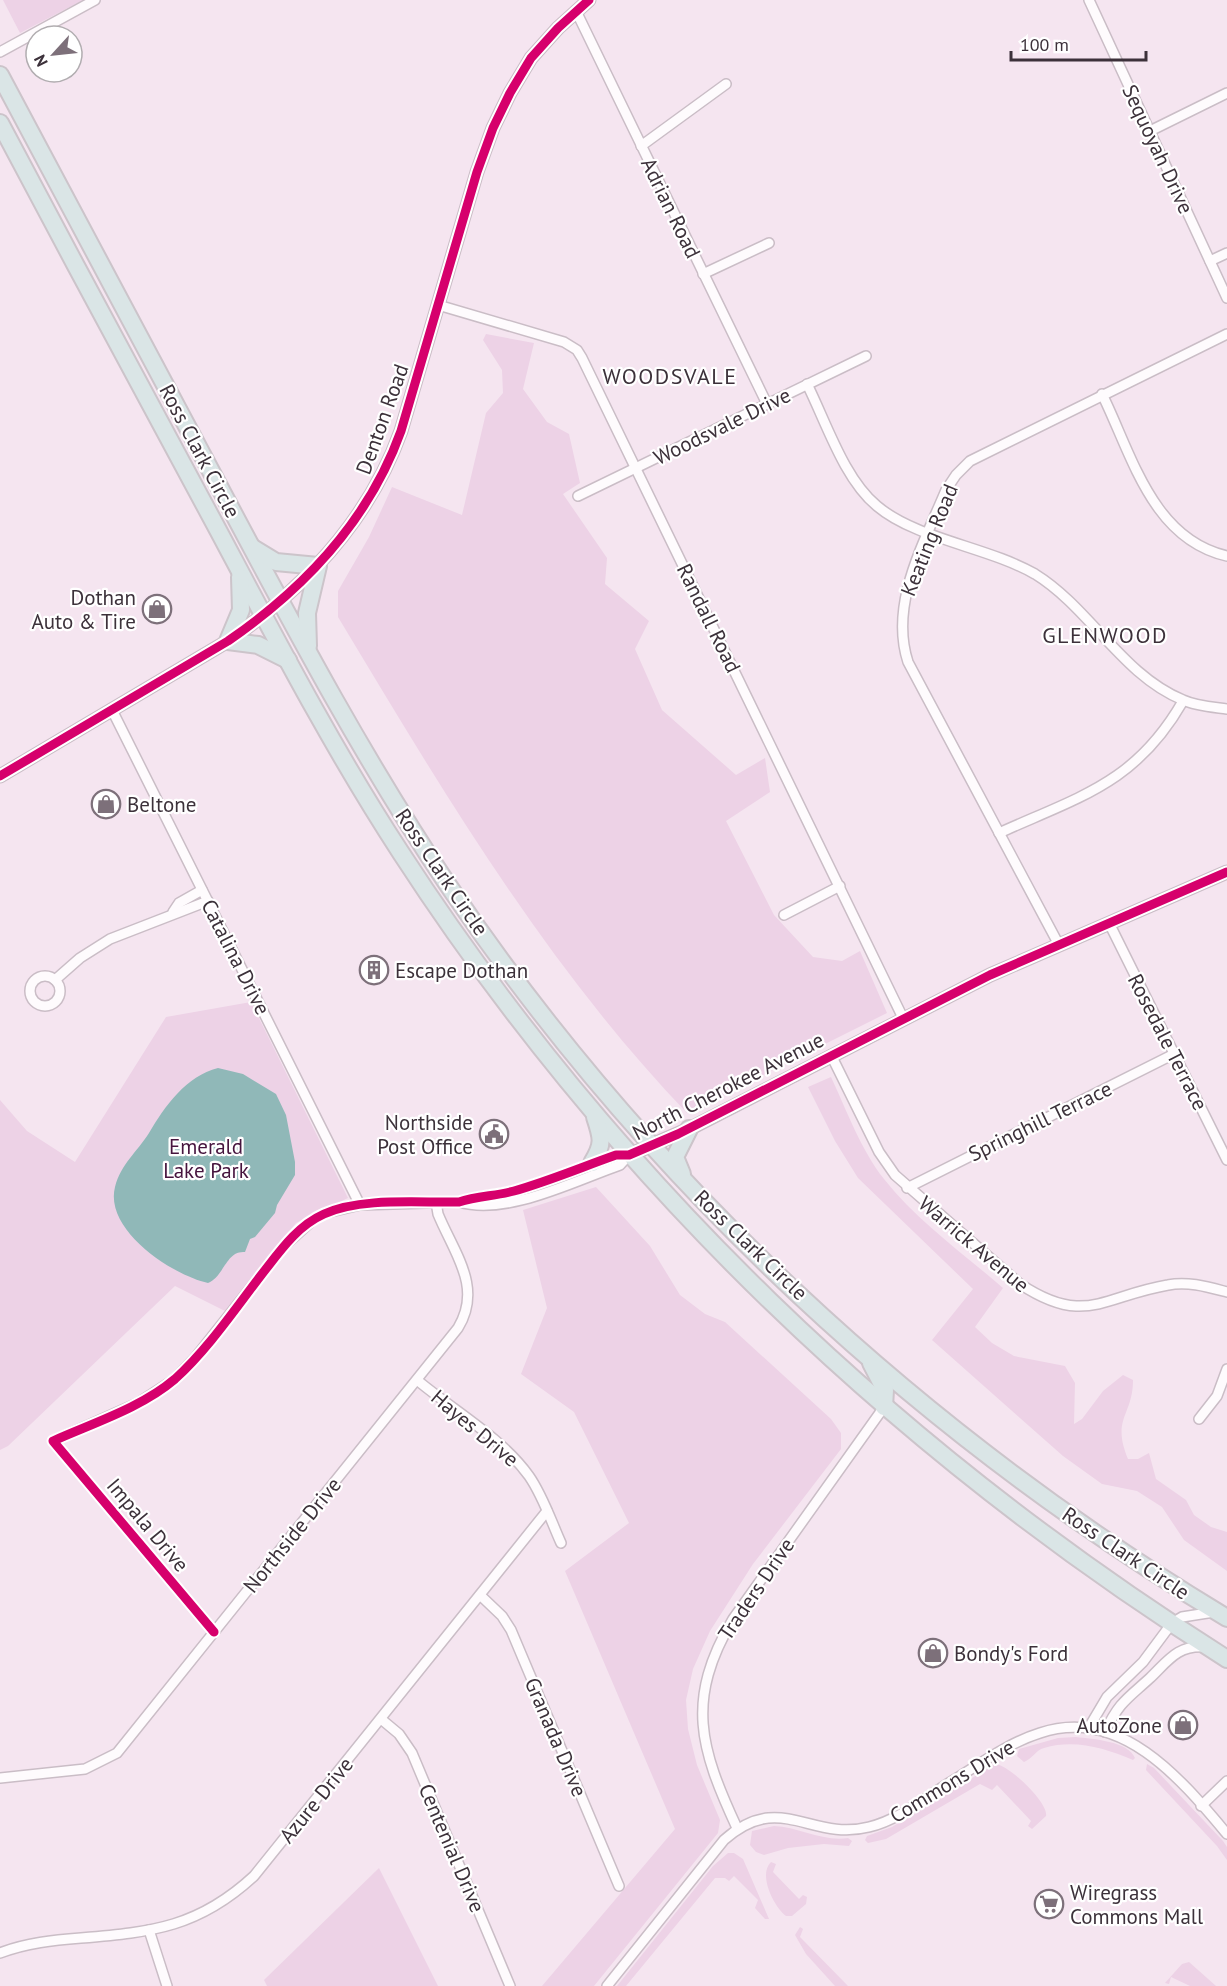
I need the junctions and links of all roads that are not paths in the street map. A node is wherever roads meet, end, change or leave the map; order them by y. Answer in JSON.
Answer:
{"nodes":[{"id":1,"x":95,"y":0,"type":"edge"},
{"id":2,"x":1089,"y":0,"type":"edge"},
{"id":3,"x":582,"y":4,"type":"edge"},
{"id":4,"x":0,"y":52,"type":"edge"},
{"id":5,"x":0,"y":75,"type":"edge"},
{"id":6,"x":726,"y":84,"type":"dead end"},
{"id":7,"x":1227,"y":93,"type":"edge"},
{"id":8,"x":0,"y":123,"type":"edge"},
{"id":9,"x":1150,"y":131,"type":"junction"},
{"id":10,"x":641,"y":146,"type":"junction"},
{"id":11,"x":64,"y":196,"type":"junction"},
{"id":12,"x":45,"y":207,"type":"junction"},
{"id":13,"x":769,"y":243,"type":"dead end"},
{"id":14,"x":1227,"y":253,"type":"edge"},
{"id":15,"x":1210,"y":261,"type":"junction"},
{"id":16,"x":703,"y":274,"type":"junction"},
{"id":17,"x":1227,"y":298,"type":"edge"},
{"id":18,"x":438,"y":305,"type":"junction"},
{"id":19,"x":1227,"y":334,"type":"edge"},
{"id":20,"x":866,"y":356,"type":"dead end"},
{"id":21,"x":156,"y":367,"type":"junction"},
{"id":22,"x":131,"y":369,"type":"junction"},
{"id":23,"x":807,"y":384,"type":"junction"},
{"id":24,"x":1102,"y":394,"type":"junction"},
{"id":25,"x":766,"y":404,"type":"junction"},
{"id":26,"x":636,"y":468,"type":"junction"},
{"id":27,"x":578,"y":496,"type":"dead end"},
{"id":28,"x":928,"y":532,"type":"junction"},
{"id":29,"x":252,"y":547,"type":"junction"},
{"id":30,"x":1227,"y":556,"type":"edge"},
{"id":31,"x":318,"y":566,"type":"junction"},
{"id":32,"x":239,"y":570,"type":"junction"},
{"id":33,"x":281,"y":601,"type":"junction"},
{"id":34,"x":264,"y":616,"type":"junction"},
{"id":35,"x":228,"y":641,"type":"junction"},
{"id":36,"x":309,"y":653,"type":"junction"},
{"id":37,"x":288,"y":661,"type":"junction"},
{"id":38,"x":1183,"y":700,"type":"junction"},
{"id":39,"x":1227,"y":709,"type":"edge"},
{"id":40,"x":112,"y":710,"type":"junction"},
{"id":41,"x":318,"y":716,"type":"junction"},
{"id":42,"x":344,"y":717,"type":"junction"},
{"id":43,"x":0,"y":776,"type":"edge"},
{"id":44,"x":390,"y":795,"type":"junction"},
{"id":45,"x":371,"y":806,"type":"junction"},
{"id":46,"x":999,"y":833,"type":"junction"},
{"id":47,"x":1227,"y":872,"type":"edge"},
{"id":48,"x":840,"y":886,"type":"junction"},
{"id":49,"x":202,"y":890,"type":"junction"},
{"id":50,"x":208,"y":901,"type":"junction"},
{"id":51,"x":173,"y":912,"type":"junction"},
{"id":52,"x":784,"y":915,"type":"dead end"},
{"id":53,"x":470,"y":916,"type":"junction"},
{"id":54,"x":1109,"y":923,"type":"junction"},
{"id":55,"x":452,"y":929,"type":"junction"},
{"id":56,"x":1059,"y":945,"type":"junction"},
{"id":57,"x":55,"y":980,"type":"dead end"},
{"id":58,"x":903,"y":1018,"type":"junction"},
{"id":59,"x":1174,"y":1054,"type":"junction"},
{"id":60,"x":831,"y":1055,"type":"junction"},
{"id":61,"x":593,"y":1111,"type":"junction"},
{"id":62,"x":689,"y":1129,"type":"junction"},
{"id":63,"x":653,"y":1146,"type":"junction"},
{"id":64,"x":629,"y":1155,"type":"junction"},
{"id":65,"x":1227,"y":1160,"type":"edge"},
{"id":66,"x":592,"y":1163,"type":"junction"},
{"id":67,"x":685,"y":1181,"type":"junction"},
{"id":68,"x":907,"y":1188,"type":"junction"},
{"id":69,"x":436,"y":1202,"type":"junction"},
{"id":70,"x":459,"y":1202,"type":"junction"},
{"id":71,"x":360,"y":1204,"type":"junction"},
{"id":72,"x":758,"y":1253,"type":"junction"},
{"id":73,"x":738,"y":1272,"type":"junction"},
{"id":74,"x":1227,"y":1292,"type":"edge"},
{"id":75,"x":867,"y":1354,"type":"junction"},
{"id":76,"x":1227,"y":1369,"type":"edge"},
{"id":77,"x":417,"y":1380,"type":"junction"},
{"id":78,"x":884,"y":1407,"type":"junction"},
{"id":79,"x":1199,"y":1419,"type":"dead end"},
{"id":80,"x":53,"y":1441,"type":"joint"},
{"id":81,"x":1038,"y":1493,"type":"junction"},
{"id":82,"x":547,"y":1511,"type":"junction"},
{"id":83,"x":1024,"y":1518,"type":"junction"},
{"id":84,"x":561,"y":1543,"type":"dead end"},
{"id":85,"x":480,"y":1596,"type":"junction"},
{"id":86,"x":1222,"y":1615,"type":"edge"},
{"id":87,"x":1172,"y":1623,"type":"junction"},
{"id":88,"x":214,"y":1632,"type":"junction"},
{"id":89,"x":1210,"y":1648,"type":"junction"},
{"id":90,"x":1227,"y":1659,"type":"edge"},
{"id":91,"x":381,"y":1719,"type":"junction"},
{"id":92,"x":1088,"y":1729,"type":"junction"},
{"id":93,"x":1105,"y":1732,"type":"junction"},
{"id":94,"x":0,"y":1778,"type":"edge"},
{"id":95,"x":1227,"y":1781,"type":"edge"},
{"id":96,"x":1201,"y":1806,"type":"junction"},
{"id":97,"x":737,"y":1828,"type":"junction"},
{"id":98,"x":1227,"y":1834,"type":"edge"},
{"id":99,"x":619,"y":1886,"type":"dead end"},
{"id":100,"x":149,"y":1930,"type":"junction"},
{"id":101,"x":0,"y":1953,"type":"edge"},
{"id":102,"x":168,"y":1986,"type":"edge"},
{"id":103,"x":510,"y":1986,"type":"edge"},
{"id":104,"x":607,"y":1986,"type":"edge"}],
"edges":[{"from":1,"to":4,"type":"street"},
{"from":2,"to":9,"type":"street","name":"Sequoyah Drive"},
{"from":3,"to":10,"type":"street","name":"Adrian Road"},
{"from":3,"to":18,"type":"street","name":"Denton Road"},
{"from":5,"to":11,"type":"highway","name":"Ross Clark Circle"},
{"from":6,"to":10,"type":"street"},
{"from":7,"to":9,"type":"street"},
{"from":8,"to":12,"type":"highway","name":"Ross Clark Circle"},
{"from":9,"to":15,"type":"street","name":"Sequoyah Drive"},
{"from":10,"to":16,"type":"street","name":"Adrian Road"},
{"from":11,"to":12,"type":"highway"},
{"from":11,"to":21,"type":"highway","name":"Ross Clark Circle"},
{"from":12,"to":22,"type":"highway","name":"Ross Clark Circle"},
{"from":13,"to":16,"type":"street"},
{"from":14,"to":15,"type":"street"},
{"from":15,"to":17,"type":"street","name":"Sequoyah Drive"},
{"from":16,"to":25,"type":"street","name":"Adrian Road"},
{"from":18,"to":26,"type":"street","name":"Randall Road"},
{"from":18,"to":31,"type":"street","name":"Denton Road"},
{"from":19,"to":24,"type":"street","name":"Keating Road"},
{"from":20,"to":23,"type":"street","name":"Woodsvale Drive"},
{"from":21,"to":22,"type":"highway"},
{"from":21,"to":29,"type":"highway","name":"Ross Clark Circle"},
{"from":22,"to":32,"type":"highway","name":"Ross Clark Circle"},
{"from":23,"to":25,"type":"street","name":"Woodsvale Drive"},
{"from":23,"to":28,"type":"street"},
{"from":24,"to":28,"type":"street","name":"Keating Road"},
{"from":24,"to":30,"type":"street"},
{"from":25,"to":26,"type":"street","name":"Woodsvale Drive"},
{"from":26,"to":27,"type":"street","name":"Woodsvale Drive"},
{"from":26,"to":48,"type":"street","name":"Randall Road"},
{"from":28,"to":38,"type":"street"},
{"from":28,"to":46,"type":"street","name":"Keating Road"},
{"from":29,"to":31,"type":"highway"},
{"from":29,"to":33,"type":"highway","name":"Ross Clark Circle"},
{"from":31,"to":33,"type":"street","name":"Denton Road"},
{"from":31,"to":36,"type":"highway"},
{"from":32,"to":34,"type":"highway","name":"Ross Clark Circle"},
{"from":32,"to":35,"type":"highway"},
{"from":33,"to":34,"type":"street","name":"Denton Road"},
{"from":33,"to":36,"type":"highway","name":"Ross Clark Circle"},
{"from":34,"to":35,"type":"street","name":"Denton Road"},
{"from":34,"to":37,"type":"highway","name":"Ross Clark Circle"},
{"from":35,"to":37,"type":"highway"},
{"from":35,"to":40,"type":"street","name":"Denton Road"},
{"from":36,"to":42,"type":"highway","name":"Ross Clark Circle"},
{"from":37,"to":41,"type":"highway","name":"Ross Clark Circle"},
{"from":38,"to":39,"type":"street"},
{"from":38,"to":46,"type":"street"},
{"from":40,"to":43,"type":"street","name":"Denton Road"},
{"from":40,"to":49,"type":"street","name":"Catalina Drive"},
{"from":41,"to":42,"type":"highway"},
{"from":41,"to":45,"type":"highway","name":"Ross Clark Circle"},
{"from":42,"to":44,"type":"highway","name":"Ross Clark Circle"},
{"from":44,"to":45,"type":"highway"},
{"from":44,"to":53,"type":"highway","name":"Ross Clark Circle"},
{"from":45,"to":55,"type":"highway","name":"Ross Clark Circle"},
{"from":46,"to":56,"type":"street","name":"Keating Road"},
{"from":47,"to":54,"type":"street","name":"North Cherokee Avenue"},
{"from":48,"to":52,"type":"street"},
{"from":48,"to":58,"type":"street","name":"Randall Road"},
{"from":49,"to":50,"type":"street","name":"Catalina Drive"},
{"from":49,"to":51,"type":"street"},
{"from":50,"to":51,"type":"street"},
{"from":50,"to":71,"type":"street","name":"Catalina Drive"},
{"from":51,"to":57,"type":"street"},
{"from":53,"to":55,"type":"highway"},
{"from":53,"to":63,"type":"highway","name":"Ross Clark Circle"},
{"from":54,"to":56,"type":"street","name":"North Cherokee Avenue"},
{"from":54,"to":59,"type":"street","name":"Rosedale Terrace"},
{"from":55,"to":61,"type":"highway","name":"Ross Clark Circle"},
{"from":56,"to":58,"type":"street","name":"North Cherokee Avenue"},
{"from":58,"to":60,"type":"street","name":"North Cherokee Avenue"},
{"from":59,"to":65,"type":"street","name":"Rosedale Terrace"},
{"from":59,"to":68,"type":"street","name":"Springhill Terrace"},
{"from":60,"to":62,"type":"street","name":"North Cherokee Avenue"},
{"from":60,"to":68,"type":"street","name":"Warrick Avenue"},
{"from":61,"to":64,"type":"highway","name":"Ross Clark Circle"},
{"from":61,"to":66,"type":"highway"},
{"from":62,"to":63,"type":"street","name":"North Cherokee Avenue"},
{"from":62,"to":67,"type":"highway"},
{"from":63,"to":64,"type":"street","name":"North Cherokee Avenue"},
{"from":63,"to":67,"type":"highway","name":"Ross Clark Circle"},
{"from":64,"to":66,"type":"street","name":"North Cherokee Avenue"},
{"from":64,"to":70,"type":"street","name":"North Cherokee Avenue"},
{"from":64,"to":73,"type":"highway","name":"Ross Clark Circle"},
{"from":66,"to":70,"type":"street","name":"North Cherokee Avenue"},
{"from":67,"to":72,"type":"highway","name":"Ross Clark Circle"},
{"from":68,"to":74,"type":"street","name":"Warrick Avenue"},
{"from":69,"to":70,"type":"street","name":"North Cherokee Avenue"},
{"from":69,"to":71,"type":"street","name":"North Cherokee Avenue"},
{"from":69,"to":77,"type":"street","name":"Northside Drive"},
{"from":71,"to":80,"type":"street","name":"North Cherokee Avenue"},
{"from":72,"to":73,"type":"highway"},
{"from":72,"to":75,"type":"highway","name":"Ross Clark Circle"},
{"from":73,"to":78,"type":"highway","name":"Ross Clark Circle"},
{"from":75,"to":78,"type":"highway"},
{"from":75,"to":81,"type":"highway","name":"Ross Clark Circle"},
{"from":76,"to":79,"type":"street"},
{"from":77,"to":82,"type":"street","name":"Hayes Drive"},
{"from":77,"to":88,"type":"street","name":"Northside Drive"},
{"from":78,"to":83,"type":"highway","name":"Ross Clark Circle"},
{"from":78,"to":97,"type":"street","name":"Traders Drive"},
{"from":80,"to":88,"type":"street","name":"Impala Drive"},
{"from":81,"to":83,"type":"highway"},
{"from":81,"to":86,"type":"highway","name":"Ross Clark Circle"},
{"from":82,"to":84,"type":"street","name":"Hayes Drive"},
{"from":82,"to":85,"type":"street","name":"Azure Drive"},
{"from":83,"to":87,"type":"highway","name":"Ross Clark Circle"},
{"from":85,"to":91,"type":"street","name":"Azure Drive"},
{"from":85,"to":99,"type":"street","name":"Granada Drive"},
{"from":86,"to":87,"type":"street"},
{"from":87,"to":89,"type":"highway","name":"Ross Clark Circle"},
{"from":87,"to":92,"type":"street"},
{"from":88,"to":94,"type":"street","name":"Northside Drive"},
{"from":89,"to":90,"type":"highway","name":"Ross Clark Circle"},
{"from":89,"to":93,"type":"street"},
{"from":91,"to":100,"type":"street","name":"Azure Drive"},
{"from":91,"to":103,"type":"street","name":"Centenial Drive"},
{"from":92,"to":93,"type":"street","name":"Commons Drive"},
{"from":92,"to":97,"type":"street","name":"Commons Drive"},
{"from":93,"to":96,"type":"street","name":"Commons Drive"},
{"from":95,"to":96,"type":"street"},
{"from":96,"to":98,"type":"street","name":"Commons Drive"},
{"from":97,"to":104,"type":"street","name":"Commons Drive"},
{"from":100,"to":101,"type":"street","name":"Azure Drive"},
{"from":100,"to":102,"type":"street"}]}
